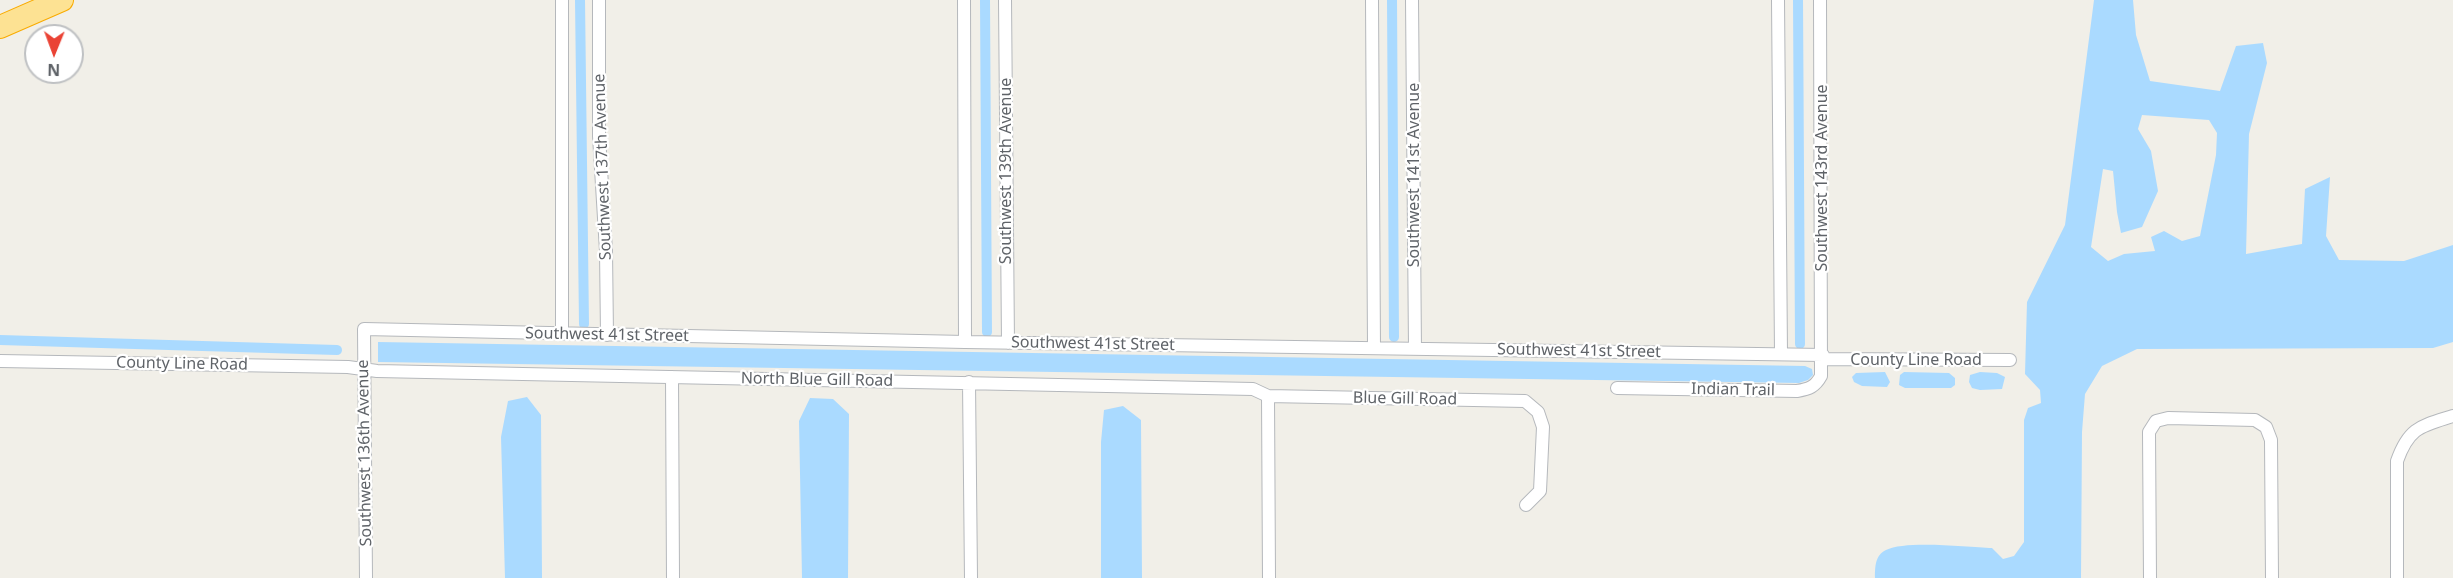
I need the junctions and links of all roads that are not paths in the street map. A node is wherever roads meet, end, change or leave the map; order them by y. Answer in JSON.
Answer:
{"nodes":[{"id":1,"x":62,"y":0,"type":"edge"},
{"id":2,"x":562,"y":0,"type":"edge"},
{"id":3,"x":599,"y":0,"type":"edge"},
{"id":4,"x":964,"y":0,"type":"edge"},
{"id":5,"x":1005,"y":0,"type":"edge"},
{"id":6,"x":1372,"y":0,"type":"edge"},
{"id":7,"x":1412,"y":0,"type":"edge"},
{"id":8,"x":1778,"y":0,"type":"edge"},
{"id":9,"x":1820,"y":0,"type":"edge"},
{"id":10,"x":0,"y":27,"type":"edge"},
{"id":11,"x":364,"y":329,"type":"joint"},
{"id":12,"x":562,"y":334,"type":"junction"},
{"id":13,"x":607,"y":335,"type":"junction"},
{"id":14,"x":965,"y":342,"type":"junction"},
{"id":15,"x":1008,"y":343,"type":"junction"},
{"id":16,"x":1374,"y":347,"type":"junction"},
{"id":17,"x":1415,"y":349,"type":"junction"},
{"id":18,"x":1781,"y":354,"type":"junction"},
{"id":19,"x":1823,"y":357,"type":"junction"},
{"id":20,"x":2010,"y":360,"type":"dead end"},
{"id":21,"x":0,"y":361,"type":"edge"},
{"id":22,"x":364,"y":370,"type":"junction"},
{"id":23,"x":672,"y":377,"type":"junction"},
{"id":24,"x":969,"y":382,"type":"junction"},
{"id":25,"x":1617,"y":388,"type":"dead end"},
{"id":26,"x":1268,"y":396,"type":"junction"},
{"id":27,"x":2453,"y":416,"type":"edge"},
{"id":28,"x":1526,"y":506,"type":"dead end"},
{"id":29,"x":366,"y":578,"type":"edge"},
{"id":30,"x":673,"y":578,"type":"edge"},
{"id":31,"x":970,"y":578,"type":"edge"},
{"id":32,"x":1269,"y":578,"type":"edge"},
{"id":33,"x":2150,"y":578,"type":"edge"},
{"id":34,"x":2272,"y":578,"type":"edge"},
{"id":35,"x":2397,"y":578,"type":"edge"}],
"edges":[{"from":1,"to":10,"type":"highway"},
{"from":2,"to":12,"type":"street"},
{"from":3,"to":13,"type":"street","name":"Southwest 137th Avenue"},
{"from":4,"to":14,"type":"street"},
{"from":5,"to":15,"type":"street","name":"Southwest 139th Avenue"},
{"from":6,"to":16,"type":"street"},
{"from":7,"to":17,"type":"street","name":"Southwest 141st Avenue"},
{"from":8,"to":18,"type":"street"},
{"from":9,"to":19,"type":"street","name":"Southwest 143rd Avenue"},
{"from":11,"to":12,"type":"street","name":"Southwest 41st Street"},
{"from":11,"to":22,"type":"street","name":"Southwest 136th Avenue"},
{"from":12,"to":13,"type":"street","name":"Southwest 41st Street"},
{"from":13,"to":14,"type":"street","name":"Southwest 41st Street"},
{"from":14,"to":15,"type":"street","name":"Southwest 41st Street"},
{"from":15,"to":16,"type":"street","name":"Southwest 41st Street"},
{"from":16,"to":17,"type":"street","name":"Southwest 41st Street"},
{"from":17,"to":18,"type":"street","name":"Southwest 41st Street"},
{"from":18,"to":19,"type":"street","name":"Southwest 41st Street"},
{"from":19,"to":20,"type":"street","name":"County Line Road"},
{"from":19,"to":25,"type":"street","name":"Indian Trail"},
{"from":21,"to":22,"type":"street","name":"County Line Road"},
{"from":22,"to":23,"type":"street","name":"North Blue Gill Road"},
{"from":22,"to":29,"type":"street","name":"Southwest 136th Avenue"},
{"from":23,"to":24,"type":"street","name":"North Blue Gill Road"},
{"from":23,"to":30,"type":"street"},
{"from":24,"to":26,"type":"street","name":"North Blue Gill Road"},
{"from":24,"to":31,"type":"street"},
{"from":26,"to":28,"type":"street","name":"Blue Gill Road"},
{"from":26,"to":32,"type":"street"},
{"from":27,"to":35,"type":"street"},
{"from":33,"to":34,"type":"street"}]}
